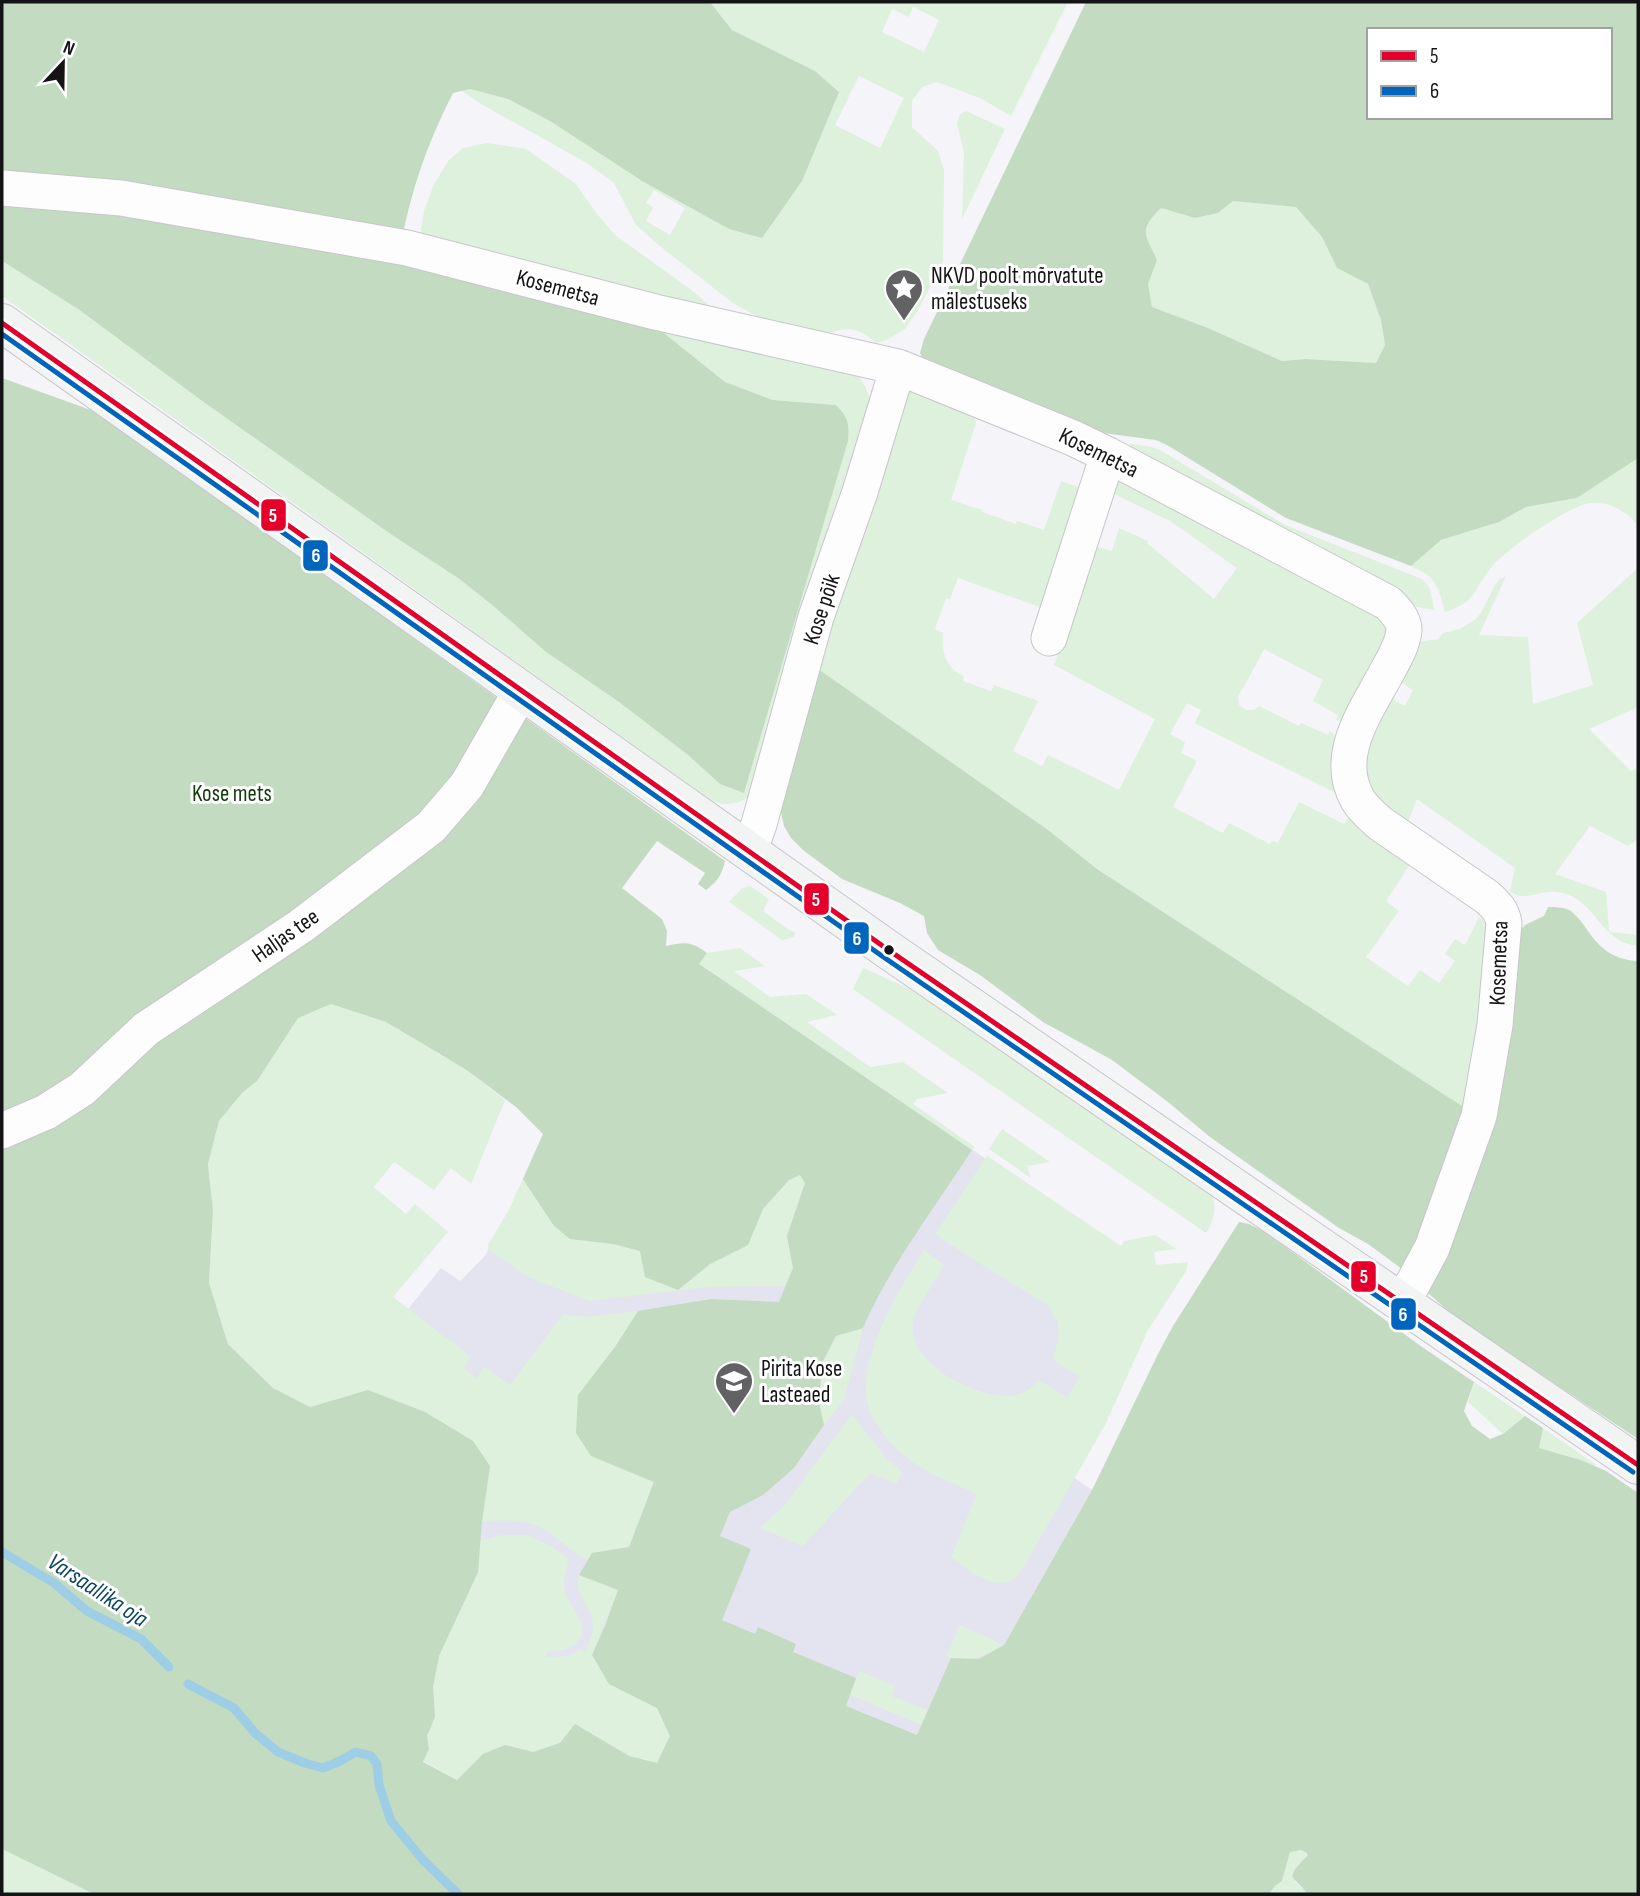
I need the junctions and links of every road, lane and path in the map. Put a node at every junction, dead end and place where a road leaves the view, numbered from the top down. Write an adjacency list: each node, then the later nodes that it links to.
1 (2, 188): 3 (street, Kosemetsa)
2 (2, 323): 6 (main road)
3 (898, 367): 4 (street, Kosemetsa); 7 (street, Kose põik)
4 (1108, 455): 5 (street); 9 (street, Kosemetsa)
5 (1049, 638)
6 (521, 691): 7 (main road); 8 (street, Haljas tee)
7 (749, 852): 9 (main road)
8 (2, 1130)
9 (1403, 1302): 10 (main road)
10 (1638, 1465)

